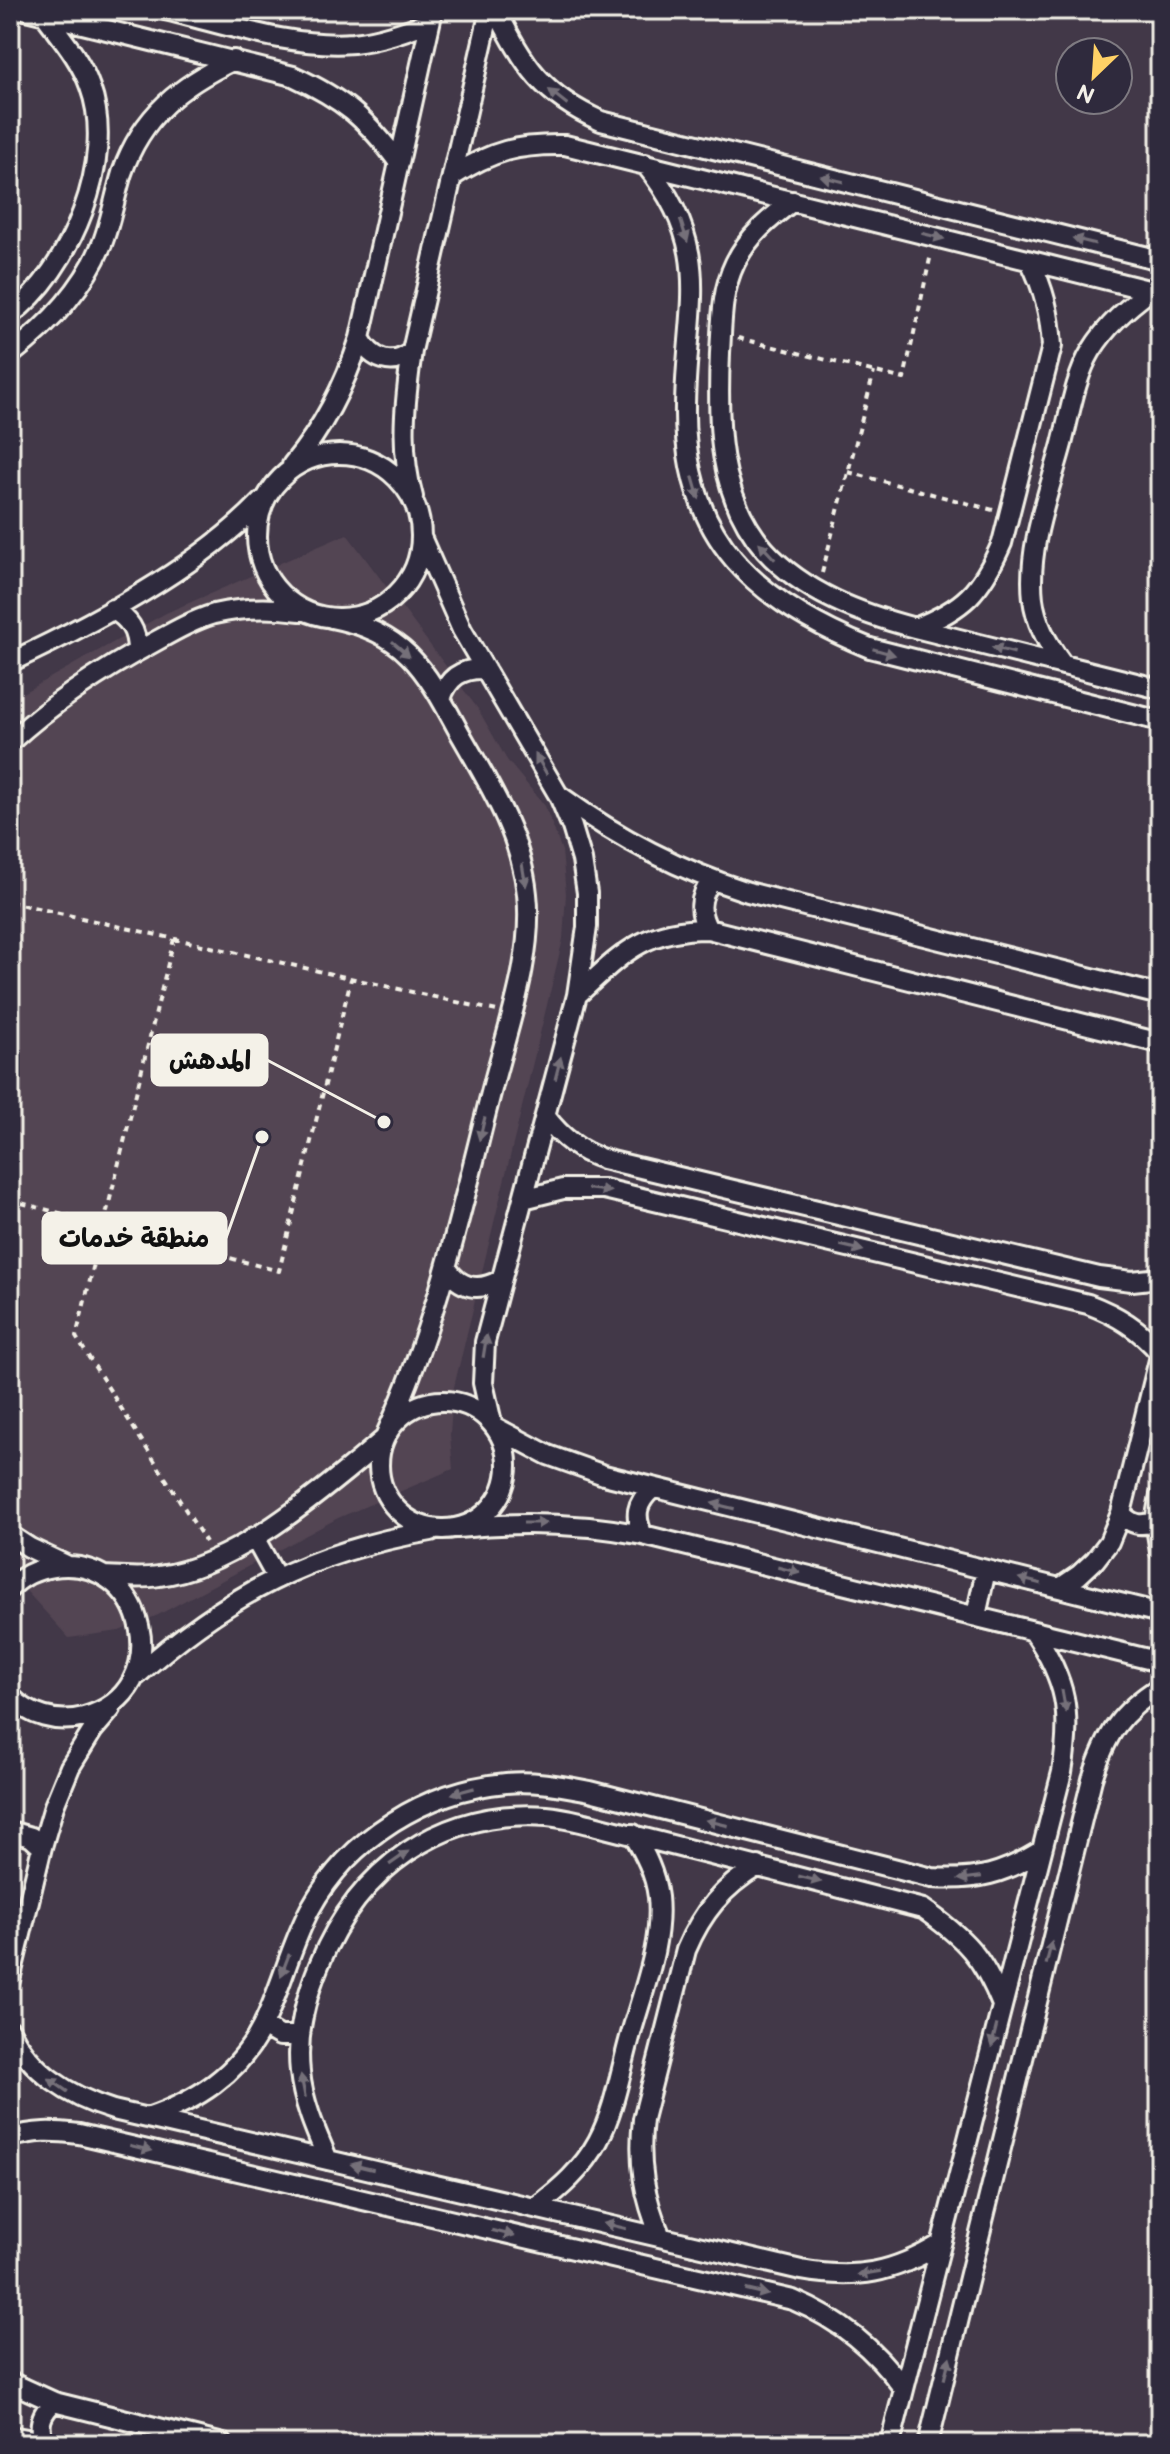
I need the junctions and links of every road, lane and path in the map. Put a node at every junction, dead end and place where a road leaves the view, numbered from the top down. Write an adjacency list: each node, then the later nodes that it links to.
1 (165, 10): 6 (street)
2 (490, 10): 15 (street)
3 (496, 10): 9 (street, one-way to 3)
4 (35, 12): 7 (street); 13 (street)
5 (432, 16): 6 (street); 11 (street)
6 (267, 34): 8 (street)
7 (234, 60): 8 (street); 14 (street)
8 (260, 66): 11 (street)
9 (601, 121): 10 (street); 17 (street, one-way to 9)
10 (595, 152): 12 (street); 15 (street)
11 (399, 163): 27 (street)
12 (645, 164): 16 (street); 22 (street, one-way to 22)
13 (94, 165): 14 (street); 25 (street)
14 (123, 173): 29 (street)
15 (453, 176): 28 (street)
16 (793, 201): 18 (street, one-way to 18); 23 (street)
17 (989, 218): 19 (street); 20 (street, one-way to 17)
18 (935, 236): 19 (street); 30 (path)
19 (981, 248): 21 (street)
20 (1160, 260)
21 (1030, 261): 24 (street); 31 (street)
22 (693, 282): 23 (street); 43 (street, one-way to 43)
23 (725, 289): 26 (street)
24 (1156, 292): 32 (street)
25 (10, 315)
26 (721, 334): 30 (path); 41 (street, one-way to 26)
27 (360, 338): 28 (street); 34 (street)
28 (412, 351): 36 (street)
29 (10, 355)
30 (875, 372): 33 (path)
31 (1046, 376): 32 (street); 37 (street)
32 (1078, 382): 40 (street)
33 (848, 472): 37 (path); 42 (path)
34 (283, 475): 35 (street); 36 (street)
35 (267, 496): 44 (street); 45 (street)
36 (417, 511): 38 (street)
37 (1009, 514): 39 (street)
38 (421, 537): 46 (street); 51 (street)
39 (1002, 543): 40 (street); 47 (street)
40 (1034, 552): 50 (street)
41 (789, 572): 42 (street); 43 (street)
42 (817, 591): 47 (street)
43 (771, 595): 54 (street, one-way to 54)
44 (112, 609): 48 (street); 49 (street)
45 (306, 611): 46 (street); 48 (street)
46 (331, 618): 53 (street, one-way to 53)
47 (915, 628): 50 (street, one-way to 47)
48 (137, 651): 55 (street)
49 (10, 662)
50 (1063, 665): 52 (street)
51 (485, 669): 53 (street); 56 (street, one-way to 51)
52 (1160, 689)
53 (441, 699): 64 (street, one-way to 64)
54 (1160, 721)
55 (10, 742)
56 (559, 796): 57 (street); 62 (street)
57 (712, 881): 59 (street); 63 (street)
58 (10, 902): 60 (path)
59 (708, 929): 62 (street); 65 (street)
60 (174, 939): 61 (path); 69 (path)
61 (351, 979): 64 (path); 69 (path)
62 (577, 995): 66 (street, one-way to 62)
63 (1160, 995)
64 (511, 1014): 70 (street, one-way to 70)
65 (1160, 1043)
66 (546, 1117): 67 (street); 71 (street)
67 (523, 1199): 72 (street); 73 (street, one-way to 73)
68 (10, 1200): 69 (path)
69 (102, 1224): 86 (path)
70 (447, 1268): 72 (street); 75 (street)
71 (1160, 1278)
72 (500, 1280): 74 (street, one-way to 72)
73 (1160, 1355): 78 (street)
74 (494, 1425): 75 (street); 76 (street); 80 (street)
75 (385, 1436): 81 (street); 84 (street)
76 (652, 1489): 83 (street); 88 (street, one-way to 76)
77 (1160, 1495): 79 (street)
78 (1121, 1513): 79 (street); 92 (street)
79 (1155, 1521): 85 (street)
80 (457, 1528): 81 (street); 83 (street, one-way to 83)
81 (436, 1530): 90 (street)
82 (10, 1535): 87 (street)
83 (643, 1535): 94 (street, one-way to 94)
84 (254, 1537): 86 (street); 90 (street)
85 (1160, 1552)
86 (215, 1558): 89 (street)
87 (66, 1565): 89 (street); 91 (street)
88 (986, 1570): 92 (street, one-way to 88); 94 (street)
89 (104, 1576): 97 (street)
90 (276, 1577): 97 (street)
91 (10, 1588)
92 (1060, 1588): 93 (street)
93 (1160, 1613)
94 (976, 1616): 95 (street)
95 (1033, 1631): 96 (street); 101 (street, one-way to 101)
96 (1160, 1662)
97 (134, 1678): 100 (street)
98 (1160, 1687): 102 (street)
99 (10, 1696): 100 (street)
100 (120, 1697): 105 (street)
101 (1062, 1772): 102 (street); 106 (street)
102 (1092, 1779): 138 (street, one-way to 102)
103 (10, 1831): 105 (street)
104 (633, 1834): 107 (street); 110 (street); 116 (street, one-way to 104)
105 (42, 1847): 112 (street)
106 (1042, 1850): 108 (street, one-way to 108); 113 (street)
107 (758, 1866): 109 (street, one-way to 109); 111 (street)
108 (932, 1878): 109 (street); 114 (street, one-way to 114)
109 (923, 1909): 113 (street)
110 (656, 1941): 111 (street); 118 (street)
111 (686, 1950): 120 (street)
112 (10, 1980)
113 (1002, 2005): 128 (street, one-way to 128)
114 (263, 2026): 116 (street); 119 (street)
115 (10, 2030): 117 (street, one-way to 115)
116 (300, 2036): 123 (street, one-way to 116)
117 (90, 2103): 119 (street); 121 (street)
118 (610, 2113): 120 (street); 125 (street)
119 (147, 2118): 123 (street)
120 (643, 2119): 127 (street)
121 (79, 2134): 122 (street); 126 (street, one-way to 126)
122 (10, 2138)
123 (328, 2160): 124 (street, one-way to 123)
124 (474, 2193): 125 (street); 126 (street)
125 (535, 2208): 127 (street, one-way to 125)
126 (467, 2225): 130 (street, one-way to 130)
127 (661, 2237): 129 (street)
128 (941, 2244): 129 (street, one-way to 129); 132 (street)
129 (801, 2270): 130 (street)
130 (793, 2300): 132 (street)
131 (10, 2382): 133 (street)
132 (904, 2389): 137 (street)
133 (54, 2402): 135 (street); 136 (street)
134 (10, 2436): 135 (street)
135 (48, 2443)
136 (223, 2444)
137 (890, 2444)
138 (928, 2444)

